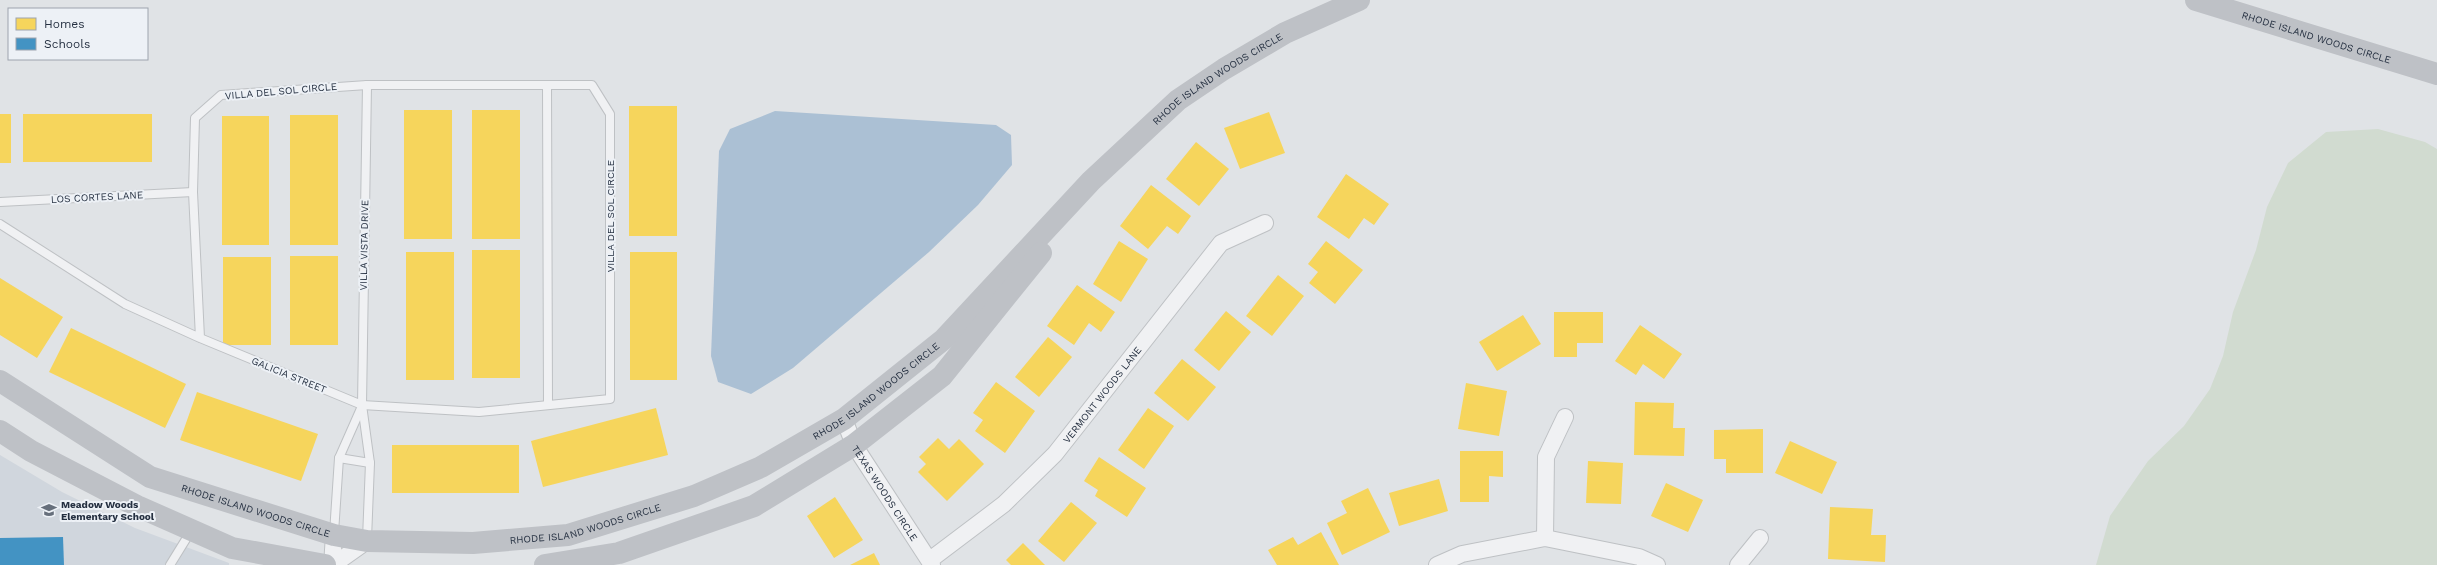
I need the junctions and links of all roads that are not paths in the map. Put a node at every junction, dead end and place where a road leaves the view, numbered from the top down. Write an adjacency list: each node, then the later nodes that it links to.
1 (1359, 0): 6 (street, RHODE ISLAND WOODS CIRCLE)
2 (2196, 0): 3 (street, RHODE ISLAND WOODS CIRCLE)
3 (2437, 74)
4 (367, 84): 5 (lane, VILLA DEL SOL CIRCLE); 7 (lane, VILLA DEL SOL CIRCLE); 14 (lane, VILLA VISTA DRIVE)
5 (547, 84): 13 (lane, VILLA DEL SOL CIRCLE); 15 (lane)
6 (1091, 181): 17 (street, RHODE ISLAND WOODS CIRCLE); 19 (street, RHODE ISLAND WOODS CIRCLE)
7 (193, 192): 8 (lane, LOS CORTES LANE); 11 (lane, VILLA DEL SOL CIRCLE)
8 (0, 202)
9 (1265, 223): 27 (street, VERMONT WOODS LANE)
10 (0, 224): 11 (lane, GALICIA STREET)
11 (200, 338): 14 (lane, GALICIA STREET)
12 (0, 381): 23 (street, RHODE ISLAND WOODS CIRCLE)
13 (610, 399): 15 (lane, GALICIA STREET)
14 (362, 405): 15 (lane, GALICIA STREET); 20 (lane, VILLA VISTA DRIVE); 21 (lane, VILLA VISTA DRIVE)
15 (548, 405)
16 (1564, 417): 24 (street)
17 (844, 419): 19 (street, TEXAS WOODS CIRCLE); 26 (street, RHODE ISLAND WOODS CIRCLE)
18 (0, 431): 22 (street)
19 (854, 446): 27 (street, TEXAS WOODS CIRCLE); 31 (street, RHODE ISLAND WOODS CIRCLE)
20 (339, 458): 21 (lane); 23 (lane, VILLA VISTA DRIVE)
21 (370, 463): 26 (lane, VILLA VISTA DRIVE)
22 (192, 530): 28 (lane); 29 (street)
23 (334, 534): 26 (street, RHODE ISLAND WOODS CIRCLE); 30 (street)
24 (1545, 538): 32 (street); 33 (street)
25 (1760, 538): 34 (street)
26 (367, 541): 30 (street)
27 (931, 563)
28 (170, 565)
29 (325, 565)
30 (333, 565)
31 (545, 565)
32 (1437, 565)
33 (1657, 565)
34 (1738, 565)

